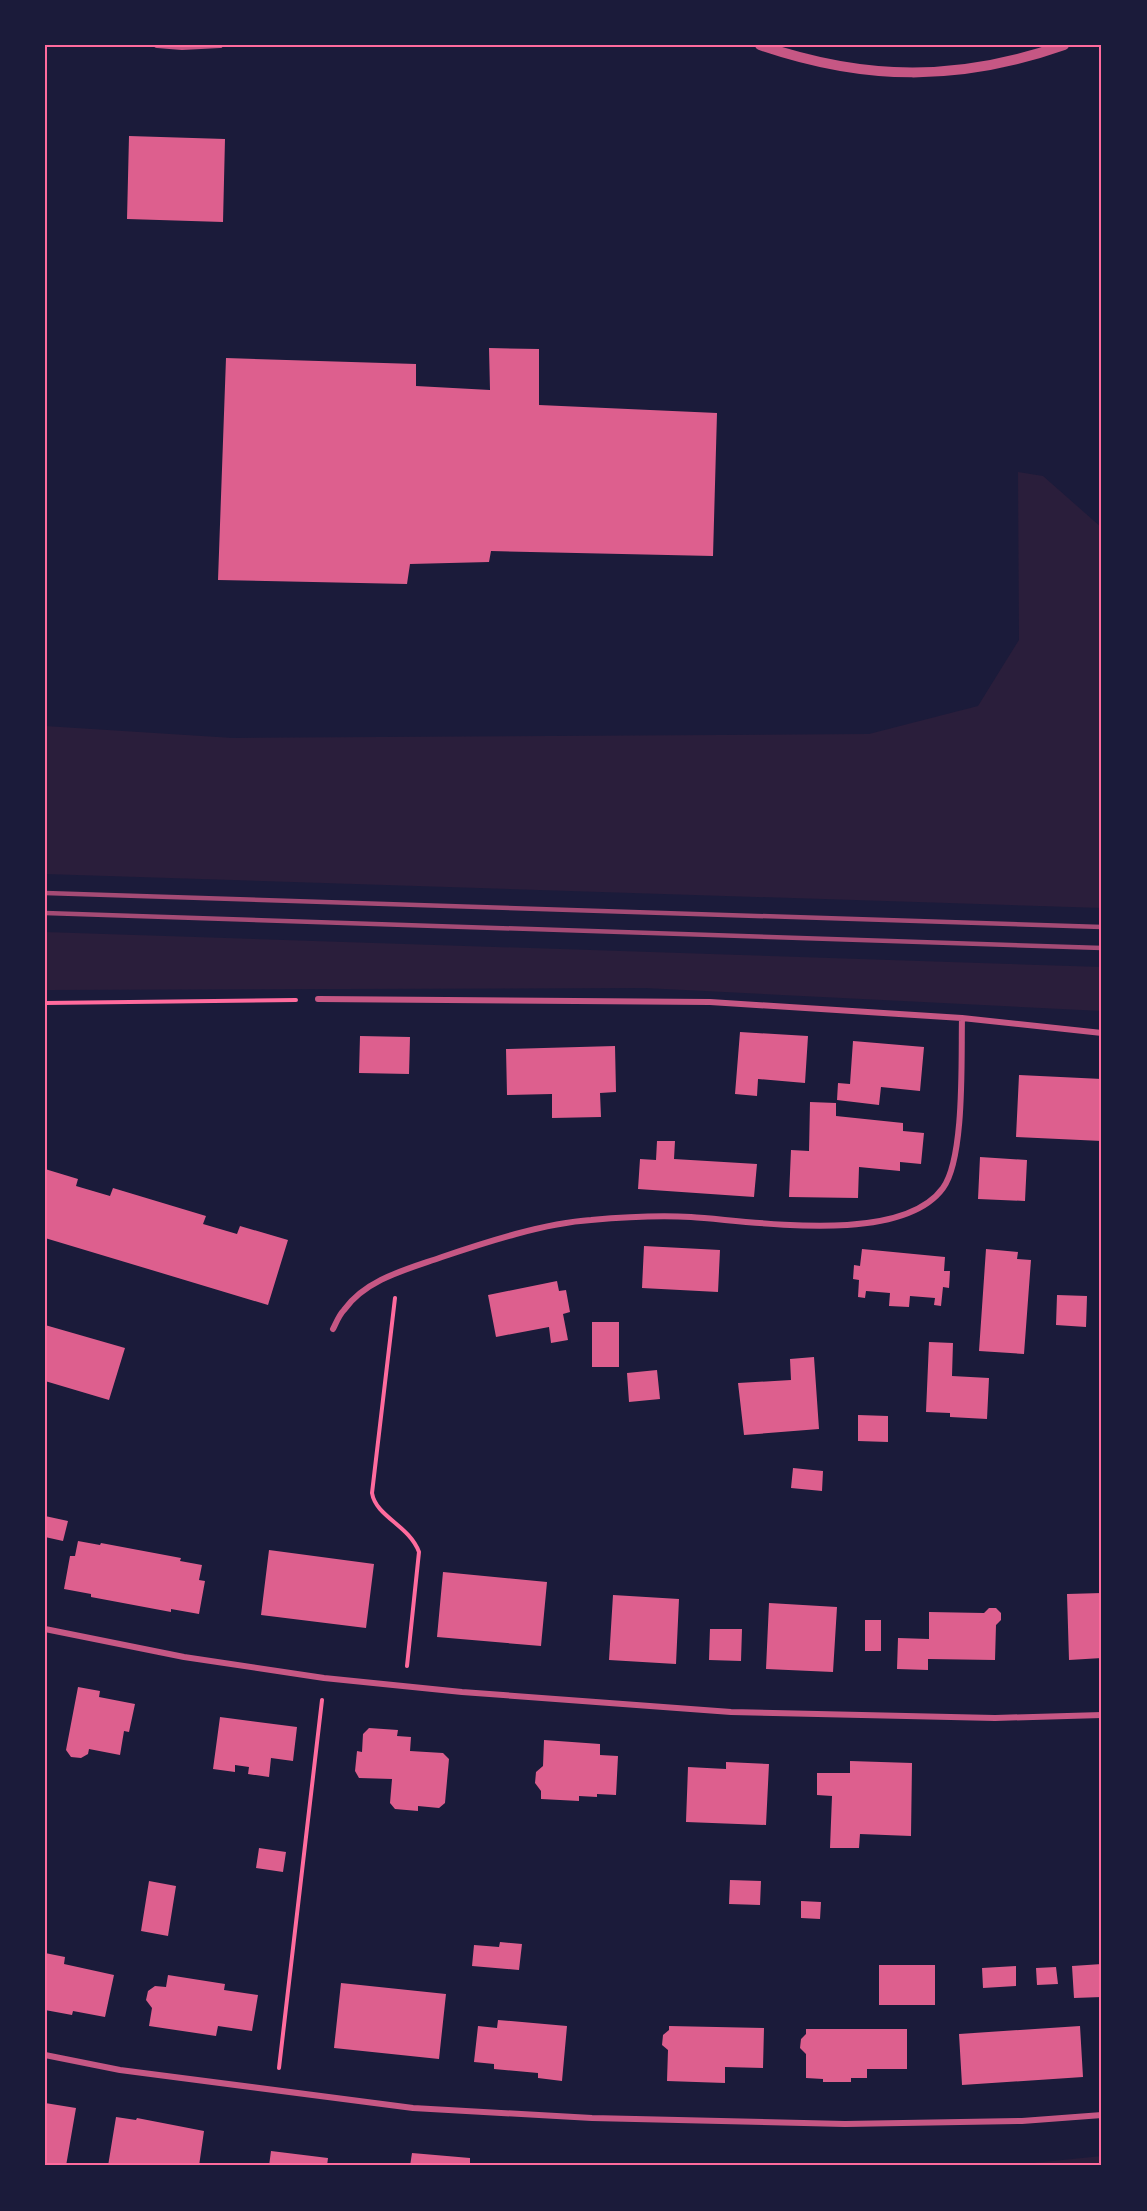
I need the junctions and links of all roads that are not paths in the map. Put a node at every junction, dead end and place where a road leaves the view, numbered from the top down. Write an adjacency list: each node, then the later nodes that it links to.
1 (157, 45): 5 (street)
2 (220, 45): 5 (street)
3 (760, 45): 4 (street)
4 (1064, 45)
5 (185, 46)
6 (318, 999): 7 (street)
7 (962, 1018): 8 (street); 9 (street)
8 (1102, 1033)
9 (333, 1329)
10 (45, 1629): 11 (street)
11 (1102, 1715)
12 (45, 2055): 13 (street)
13 (1102, 2115)

